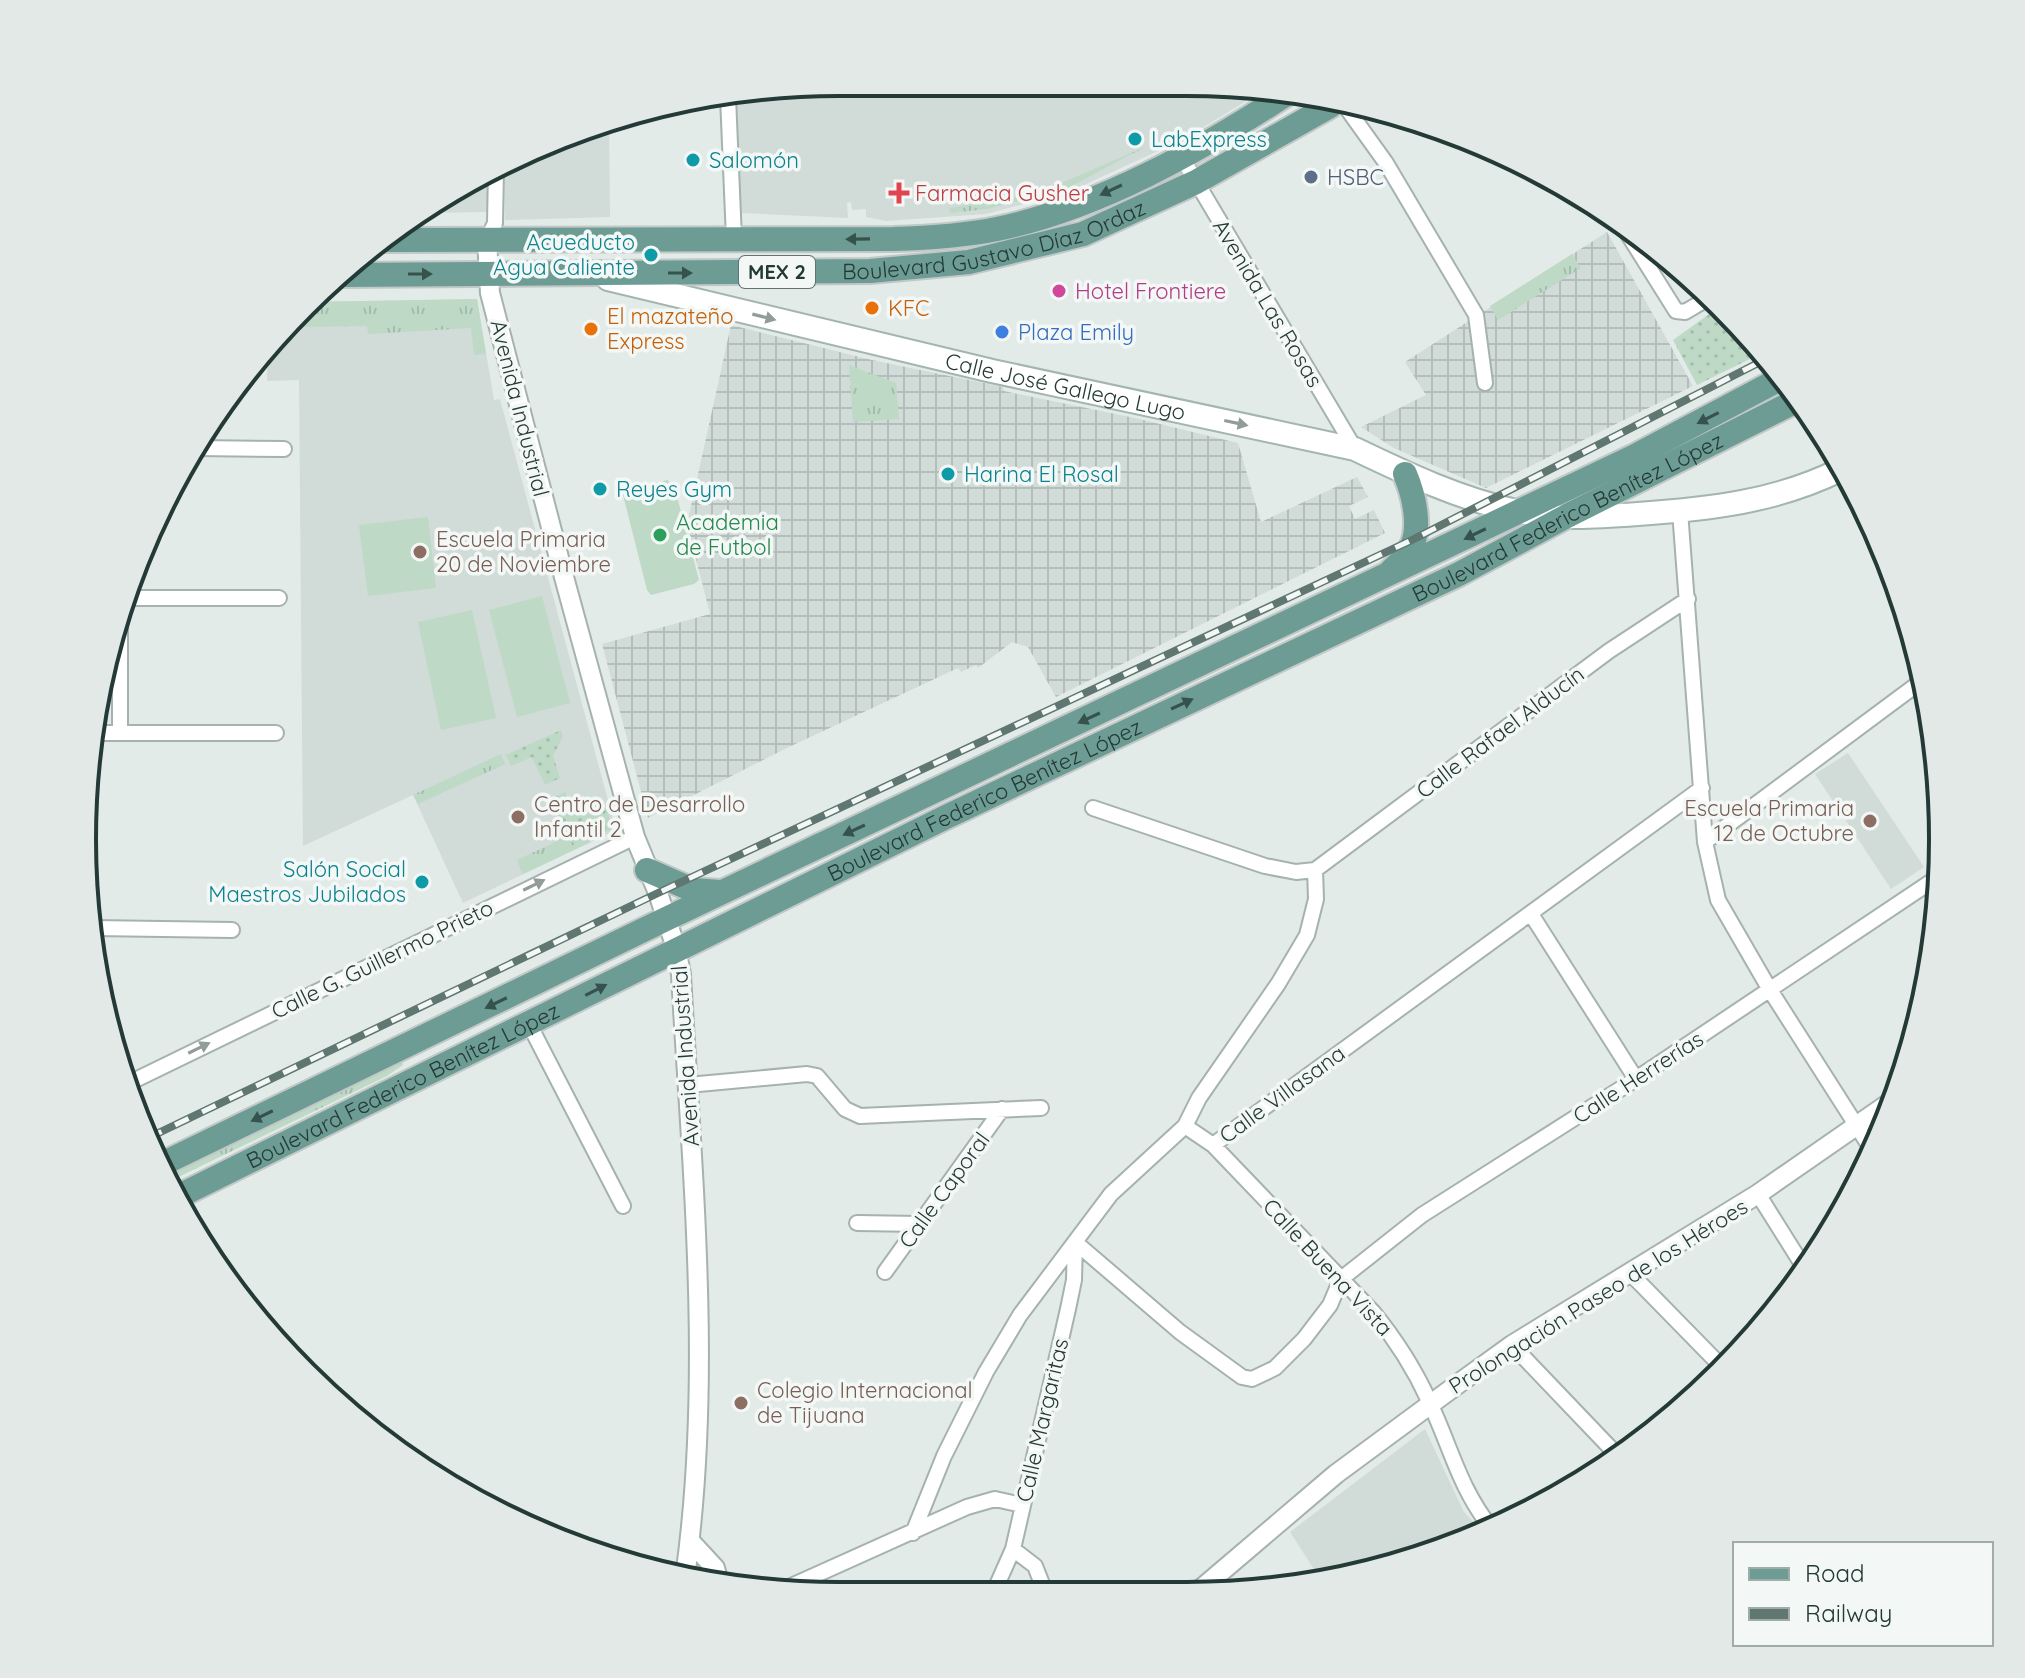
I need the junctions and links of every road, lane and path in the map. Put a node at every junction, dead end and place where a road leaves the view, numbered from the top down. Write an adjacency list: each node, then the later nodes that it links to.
1 (1275, 101): 5 (main road, Boulevard Gustavo Díaz Ordaz / MEX 2)
2 (728, 104): 8 (street)
3 (1327, 109): 7 (main road, Boulevard Gustavo Díaz Ordaz / MEX 2)
4 (1335, 111): 16 (street)
5 (1181, 156): 7 (street, Avenida Las Rosas); 8 (main road, Boulevard Gustavo Díaz Ordaz / MEX 2, one-way to 8)
6 (496, 181): 10 (street)
7 (1196, 182): 12 (main road, Boulevard Gustavo Díaz Ordaz / MEX 2, one-way to 7); 21 (street, Avenida Las Rosas)
8 (734, 239): 10 (main road, Boulevard Gustavo Díaz Ordaz / MEX 2)
9 (400, 240): 10 (main road, Boulevard Gustavo Díaz Ordaz / MEX 2)
10 (487, 240): 13 (street, Avenida Industrial)
11 (1638, 250): 15 (street)
12 (580, 272): 13 (main road, Boulevard Gustavo Díaz Ordaz / MEX 2); 21 (main road, Calle José Gallego Lugo, one-way to 21)
13 (487, 274): 14 (main road, Boulevard Gustavo Díaz Ordaz / MEX 2, one-way to 13); 38 (street, Avenida Industrial)
14 (355, 275)
15 (1700, 303)
16 (1485, 383)
17 (1772, 383): 25 (main road, Boulevard Federico Benítez López, one-way to 25)
18 (1788, 405): 26 (main road, Boulevard Federico Benítez López)
19 (207, 448): 20 (street)
20 (284, 449)
21 (1355, 449): 22 (main road, Calle José Gallego Lugo)
22 (1405, 474): 25 (main road, Calle José Gallego Lugo); 27 (main road)
23 (1832, 474): 24 (main road, Calle José Gallego Lugo)
24 (1680, 511): 26 (main road, Calle José Gallego Lugo); 30 (street)
25 (1520, 512): 26 (main road, Calle José Gallego Lugo); 27 (main road, Boulevard Federico Benítez López, one-way to 27)
26 (1557, 515): 48 (main road, Boulevard Federico Benítez López, one-way to 26)
27 (1384, 578): 43 (main road, Boulevard Federico Benítez López, one-way to 43)
28 (136, 598): 29 (street)
29 (279, 598)
30 (1688, 599): 36 (street); 41 (street, Calle Rafael Alducín)
31 (120, 651): 34 (street)
32 (1913, 687): 39 (street)
33 (104, 733): 34 (street)
34 (120, 733): 35 (street)
35 (276, 733)
36 (1702, 788): 39 (street); 44 (street, Calle Villasana)
37 (1093, 808): 41 (street)
38 (635, 837): 40 (street, Avenida Industrial); 51 (street, Calle G. Guillermo Prieto, one-way to 38)
39 (1705, 842): 49 (street)
40 (647, 870): 43 (main road); 45 (street, Avenida Industrial)
41 (1315, 870): 58 (street)
42 (1927, 884): 49 (street, Calle Herrerías)
43 (722, 892): 45 (main road, Boulevard Federico Benítez López)
44 (1531, 914): 52 (street); 60 (street, Calle Villasana)
45 (666, 919): 48 (street, Avenida Industrial); 61 (main road, Boulevard Federico Benítez López, one-way to 61)
46 (101, 928): 47 (street)
47 (232, 930)
48 (676, 948): 50 (main road, Boulevard Federico Benítez López, one-way to 48); 53 (street, Avenida Industrial)
49 (1770, 990): 52 (street, Calle Herrerías); 57 (street)
50 (529, 1024): 62 (main road, Boulevard Federico Benítez López); 64 (street)
51 (135, 1078)
52 (1636, 1079): 71 (street, Calle Herrerías)
53 (688, 1085): 55 (street); 79 (street, Avenida Industrial)
54 (1041, 1108): 55 (street)
55 (1002, 1109): 66 (street, Calle Caporal)
56 (1877, 1111): 57 (street, Prolongación Paseo de los Héroes)
57 (1856, 1125): 59 (street); 63 (street, Prolongación Paseo de los Héroes)
58 (1185, 1126): 60 (street, Calle Villasana); 67 (street, Calle Villasana)
59 (1865, 1139)
60 (1213, 1145): 71 (street, Calle Buena Vista)
61 (170, 1160)
62 (186, 1192)
63 (1758, 1194): 68 (street); 70 (street, Prolongación Paseo de los Héroes)
64 (623, 1206)
65 (857, 1223): 66 (street)
66 (920, 1224): 69 (street, Calle Caporal)
67 (1075, 1242): 71 (street); 76 (street, Calle Margaritas); 78 (street, Calle Villasana)
68 (1799, 1259)
69 (885, 1272)
70 (1631, 1274): 72 (street, Prolongación Paseo de los Héroes); 73 (street)
71 (1341, 1279): 74 (street, Calle Buena Vista)
72 (1512, 1345): 74 (street, Prolongación Paseo de los Héroes); 75 (street)
73 (1715, 1360)
74 (1431, 1403): 77 (street, Calle Buena Vista); 84 (street, Prolongación Paseo de los Héroes)
75 (1611, 1448)
76 (1022, 1505): 78 (street); 80 (street, Calle Margaritas)
77 (1484, 1519)
78 (913, 1533): 83 (street)
79 (690, 1541): 81 (street, Avenida Industrial); 82 (street)
80 (1013, 1549): 85 (street, Calle Margaritas); 86 (street)
81 (686, 1566)
82 (716, 1572)
83 (804, 1581)
84 (1210, 1581)
85 (998, 1582)
86 (1041, 1582)

